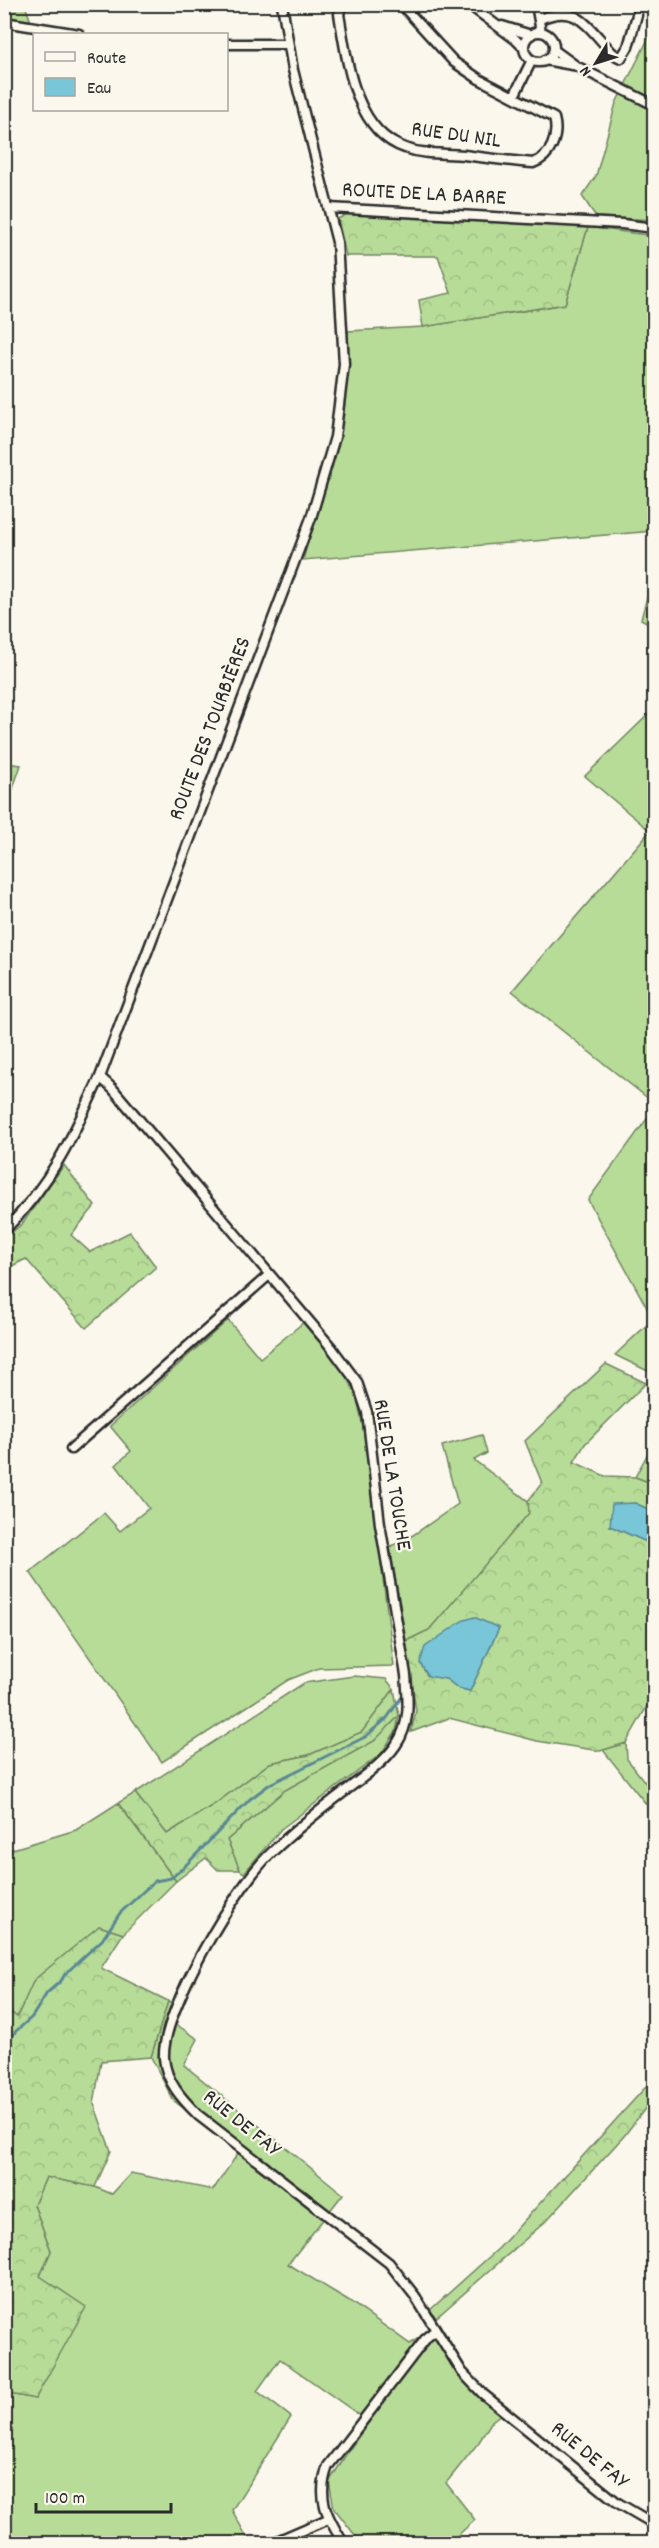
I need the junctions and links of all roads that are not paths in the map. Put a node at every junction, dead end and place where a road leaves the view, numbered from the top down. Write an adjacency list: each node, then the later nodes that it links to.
1 (282, 4): 14 (street, ROUTE DE LA BARRE)
2 (345, 4): 20 (street, RUE DU NIL)
3 (401, 4): 20 (street, RUE DU NIL)
4 (468, 4): 9 (street)
5 (536, 4): 7 (street)
6 (637, 15): 7 (street)
7 (540, 19): 10 (street)
8 (4, 22): 11 (street)
9 (493, 24): 12 (street); 15 (street)
10 (541, 32): 12 (street); 16 (street)
11 (73, 33)
12 (531, 35): 15 (street)
13 (228, 44): 14 (street)
14 (288, 44): 22 (street, ROUTE DE LA BARRE)
15 (524, 48): 17 (street)
16 (554, 50): 18 (street); 19 (street)
17 (532, 60): 18 (street); 20 (street)
18 (545, 60): 19 (street)
19 (576, 66): 21 (street)
20 (514, 96)
21 (654, 105)
22 (329, 208): 23 (street, ROUTE DE LA BARRE); 24 (street, ROUTE DES TOURBIÈRES)
23 (654, 228)
24 (100, 1077): 25 (street, ROUTE DES TOURBIÈRES); 26 (street, RUE DE LA TOUCHE)
25 (4, 1231)
26 (269, 1275): 27 (street); 28 (street, RUE DE LA TOUCHE)
27 (71, 1449)
28 (406, 1675): 29 (street, RUE DE FAY)
29 (436, 2330): 30 (street); 31 (street, RUE DE FAY)
30 (328, 2519): 32 (street); 33 (street)
31 (654, 2524)
32 (270, 2544)
33 (344, 2544)

